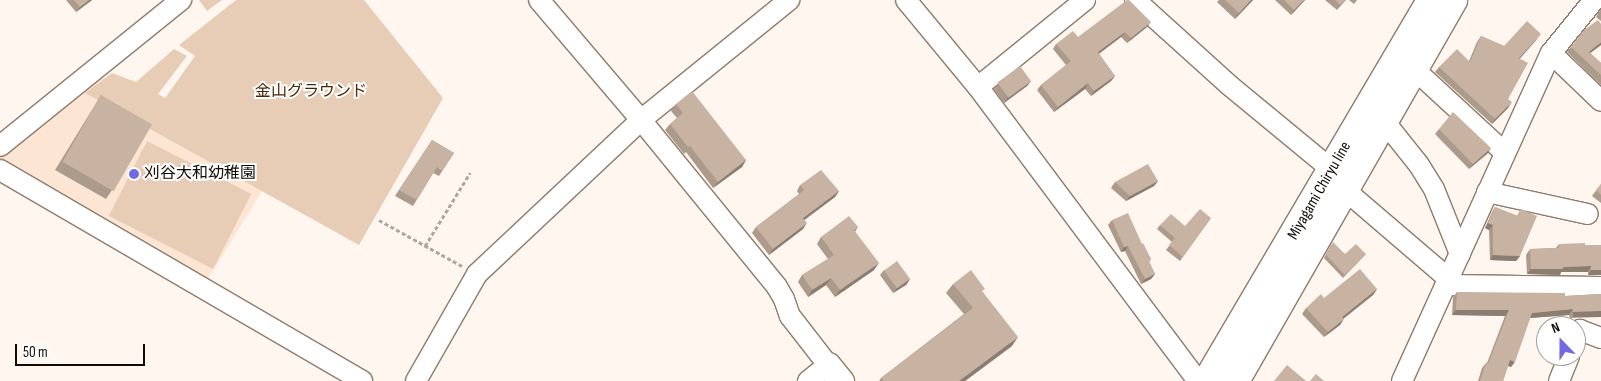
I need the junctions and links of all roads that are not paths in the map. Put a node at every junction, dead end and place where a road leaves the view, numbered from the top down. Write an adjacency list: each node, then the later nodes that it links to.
1 (181, 0): 16 (street)
2 (539, 0): 14 (street)
3 (790, 0): 14 (street)
4 (906, 0): 12 (street)
5 (1085, 0): 12 (street)
6 (1135, 0): 19 (street)
7 (1431, 0): 19 (main road, Miyagami Chiryu line)
8 (1453, 0): 11 (main road, Miyagami Chiryu line)
9 (1594, 0): 10 (street)
10 (1550, 53): 13 (street); 17 (street)
11 (1414, 69): 15 (main road, Miyagami Chiryu line); 17 (street)
12 (978, 87): 32 (street)
13 (1601, 101)
14 (641, 120): 28 (street); 30 (street)
15 (1384, 121): 19 (main road, Miyagami Chiryu line); 22 (street)
16 (0, 146)
17 (1504, 152): 20 (street)
18 (0, 170): 29 (street)
19 (1339, 180): 23 (street); 33 (main road, Miyagami Chiryu line); 34 (main road, Miyagami Chiryu line)
20 (1487, 192): 21 (street); 22 (street)
21 (1588, 214)
22 (1460, 254): 23 (street)
23 (1447, 282): 24 (street); 35 (street)
24 (1601, 287)
25 (1586, 332): 26 (street)
26 (1601, 338)
27 (1565, 366): 36 (street)
28 (834, 373): 31 (street)
29 (362, 381)
30 (416, 381)
31 (808, 381)
32 (1198, 381)
33 (1207, 381)
34 (1235, 381)
35 (1402, 381)
36 (1559, 381)

